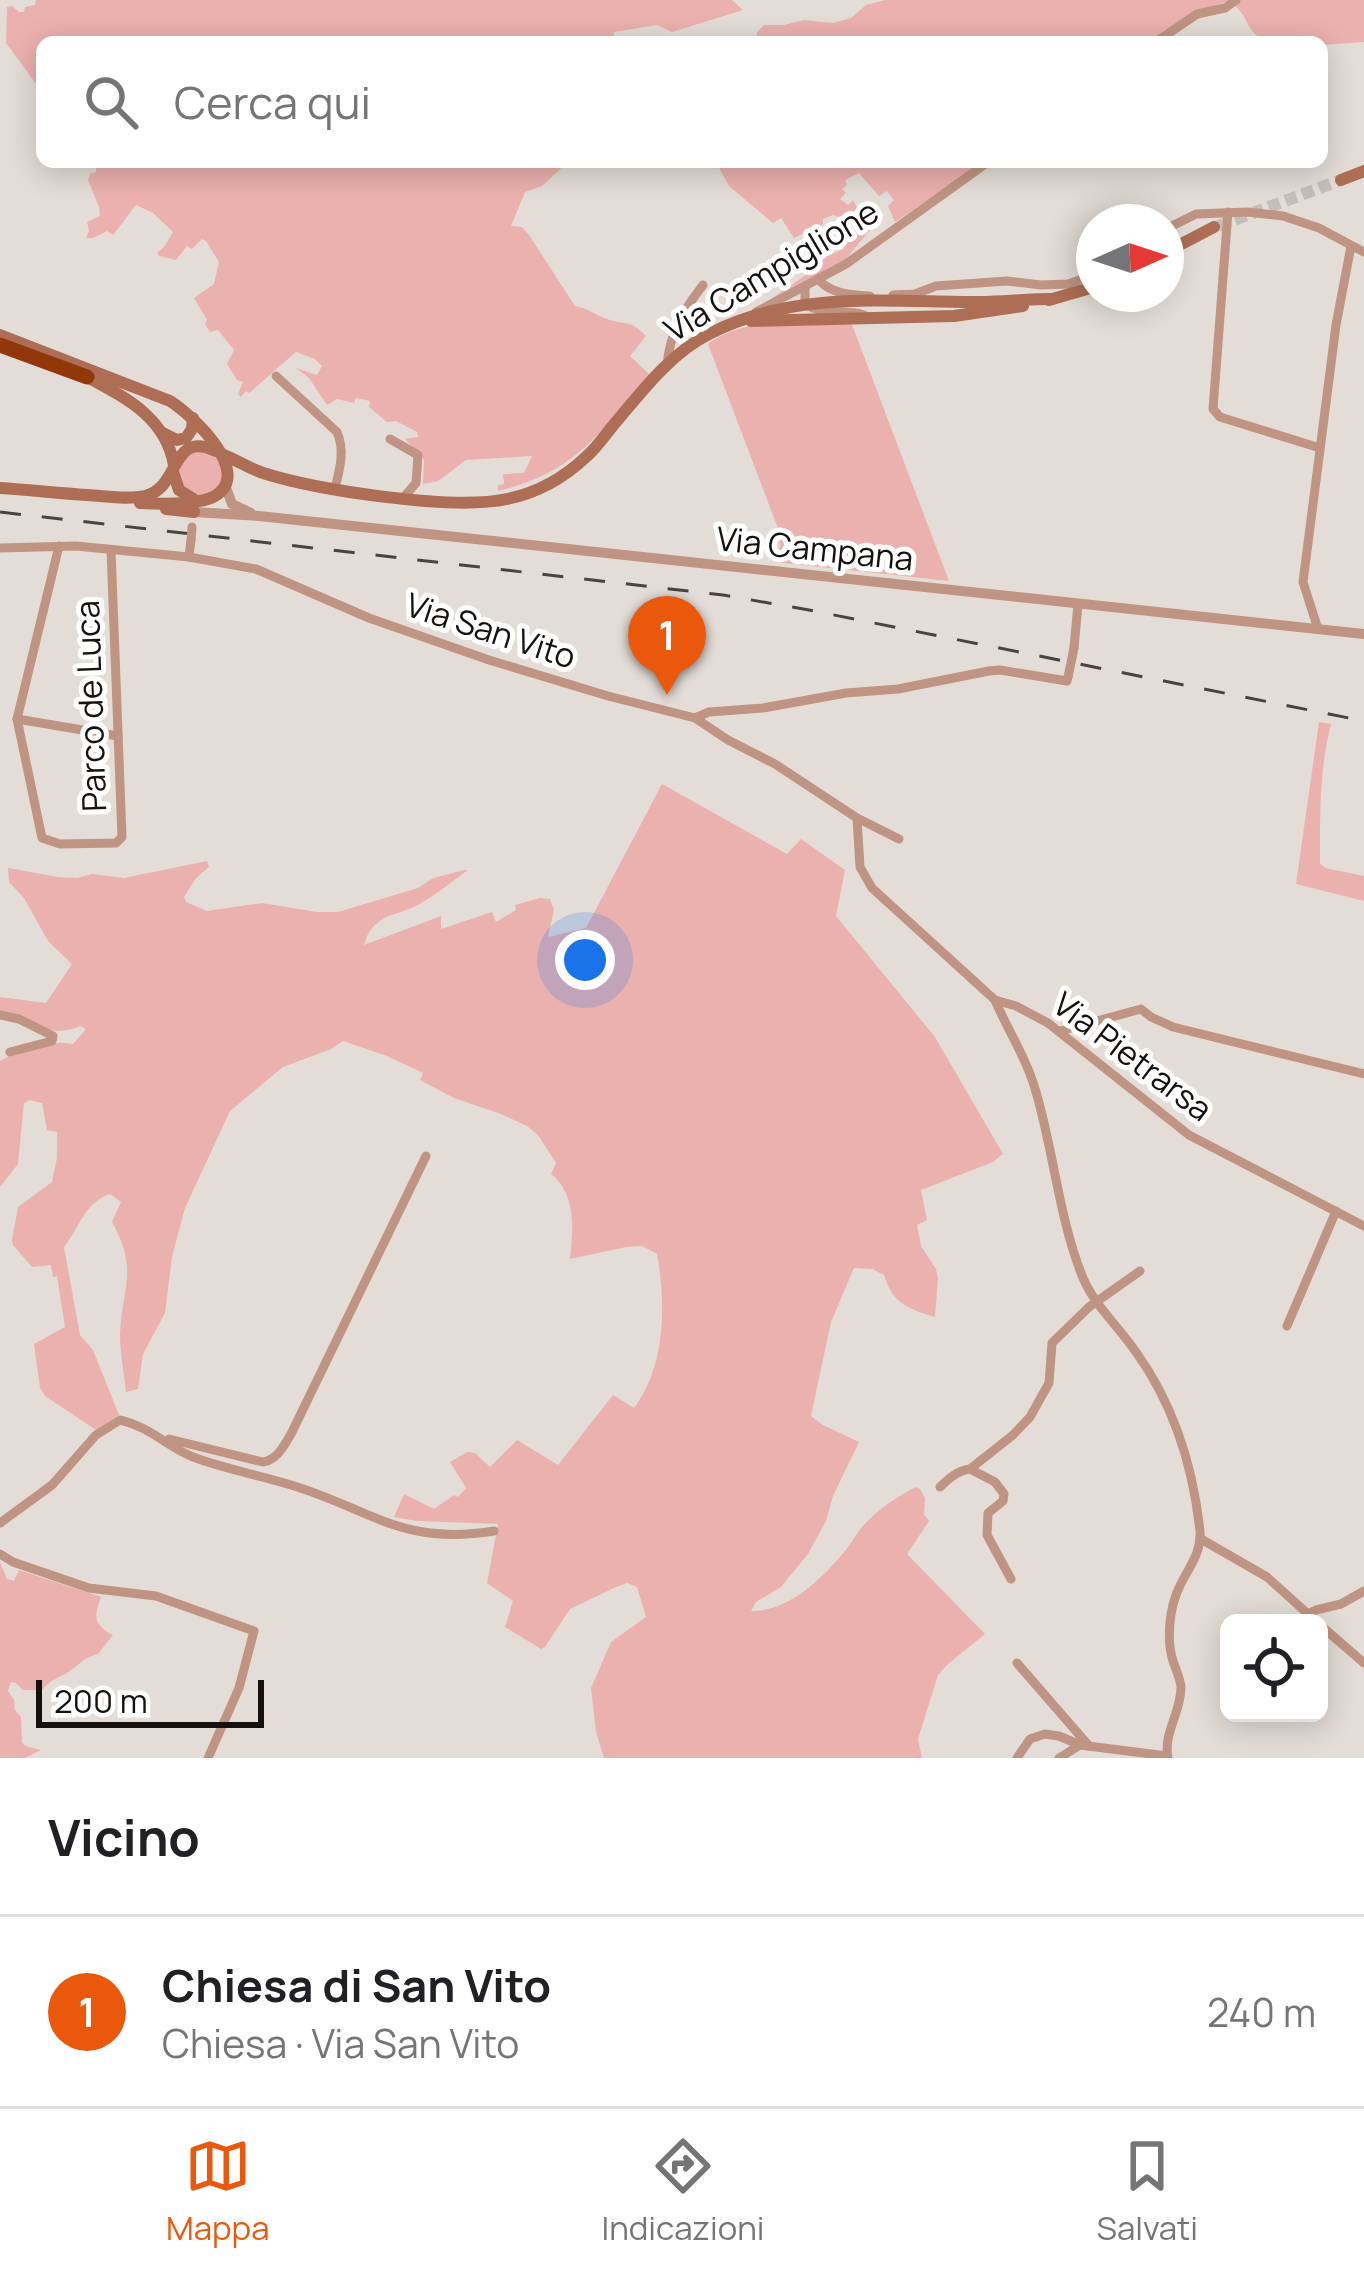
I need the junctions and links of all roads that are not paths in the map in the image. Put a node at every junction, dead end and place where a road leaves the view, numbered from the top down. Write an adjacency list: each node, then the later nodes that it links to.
1 (1236, 0): 2 (street)
2 (1165, 36)
3 (980, 168): 12 (street, Via Campiglione)
4 (1364, 171): 5 (main road)
5 (1341, 179)
6 (1228, 212): 7 (street); 10 (street); 32 (street)
7 (1184, 220)
8 (1214, 227): 9 (main road)
9 (1184, 243)
10 (1352, 246): 11 (street); 32 (street)
11 (1364, 252)
12 (819, 280): 13 (street); 15 (street, Via Campiglione)
13 (1076, 281)
14 (703, 285): 24 (street)
15 (805, 287): 18 (street); 20 (street, Via Campiglione)
16 (1076, 292): 17 (main road)
17 (1052, 298): 18 (main road); 19 (main road)
18 (805, 303): 19 (street); 20 (main road)
19 (868, 318): 20 (main road)
20 (740, 321): 24 (main road, Via Campiglione)
21 (0, 335): 23 (main road)
22 (0, 345): 25 (highway)
23 (56, 358): 25 (main road); 27 (main road)
24 (667, 365): 40 (main road, Via Campiglione)
25 (87, 376): 28 (main road)
26 (276, 376): 38 (street)
27 (162, 398): 28 (main road); 29 (main road)
28 (151, 418): 30 (main road)
29 (193, 418): 30 (main road); 33 (main road)
30 (162, 432): 34 (main road)
31 (391, 440): 40 (street)
32 (1319, 448): 48 (street)
33 (219, 453): 34 (main road); 35 (main road, Via Campiglione); 36 (main road)
34 (174, 469): 39 (main road); 41 (main road)
35 (260, 472): 36 (main road, Via Campiglione); 38 (main road, Via Campiglione)
36 (226, 483): 41 (main road); 42 (street)
37 (0, 488): 39 (main road)
38 (335, 488): 40 (main road, Via Campiglione)
39 (112, 497): 41 (main road)
40 (404, 497)
41 (196, 504): 42 (street, Via Campana); 46 (street, bridge)
42 (260, 516): 47 (street, Via Campana)
43 (59, 546): 44 (street); 45 (street, Via San Vito); 51 (street, Parco de Luca)
44 (0, 548)
45 (111, 550): 46 (street, Via San Vito); 52 (street, Parco de Luca)
46 (189, 557): 50 (street, Via San Vito)
47 (1078, 604): 48 (street, Via Campana); 50 (street, Via San Vito, bridge)
48 (1318, 629): 49 (street, Via Campana)
49 (1364, 634)
50 (695, 718): 53 (street)
51 (17, 719): 52 (street); 52 (street, Parco de Luca)
52 (118, 736)
53 (857, 818): 54 (street); 55 (street, Via Pietrarsa)
54 (899, 839)
55 (994, 1000): 57 (street, Via Pietrarsa); 64 (street)
56 (0, 1015): 58 (street)
57 (1060, 1031): 59 (street); 61 (street, Via Pietrarsa)
58 (10, 1052)
59 (1364, 1074)
60 (426, 1156): 66 (street)
61 (1336, 1211): 62 (street, Via Pietrarsa); 65 (street)
62 (1364, 1226)
63 (1140, 1271): 64 (street)
64 (1095, 1302): 67 (street); 71 (street)
65 (1287, 1326)
66 (164, 1438): 69 (street); 70 (street)
67 (970, 1468): 68 (street); 73 (street)
68 (940, 1487)
69 (0, 1523)
70 (494, 1531)
71 (1201, 1539): 75 (street); 80 (street)
72 (0, 1554): 81 (street)
73 (1011, 1579)
74 (1364, 1591): 75 (street)
75 (1308, 1614)
76 (1328, 1631): 77 (street)
77 (1364, 1663)
78 (1017, 1664): 79 (street)
79 (1084, 1745): 80 (street); 82 (street); 83 (street)
80 (1167, 1757)
81 (208, 1758)
82 (1017, 1758)
83 (1059, 1758)

